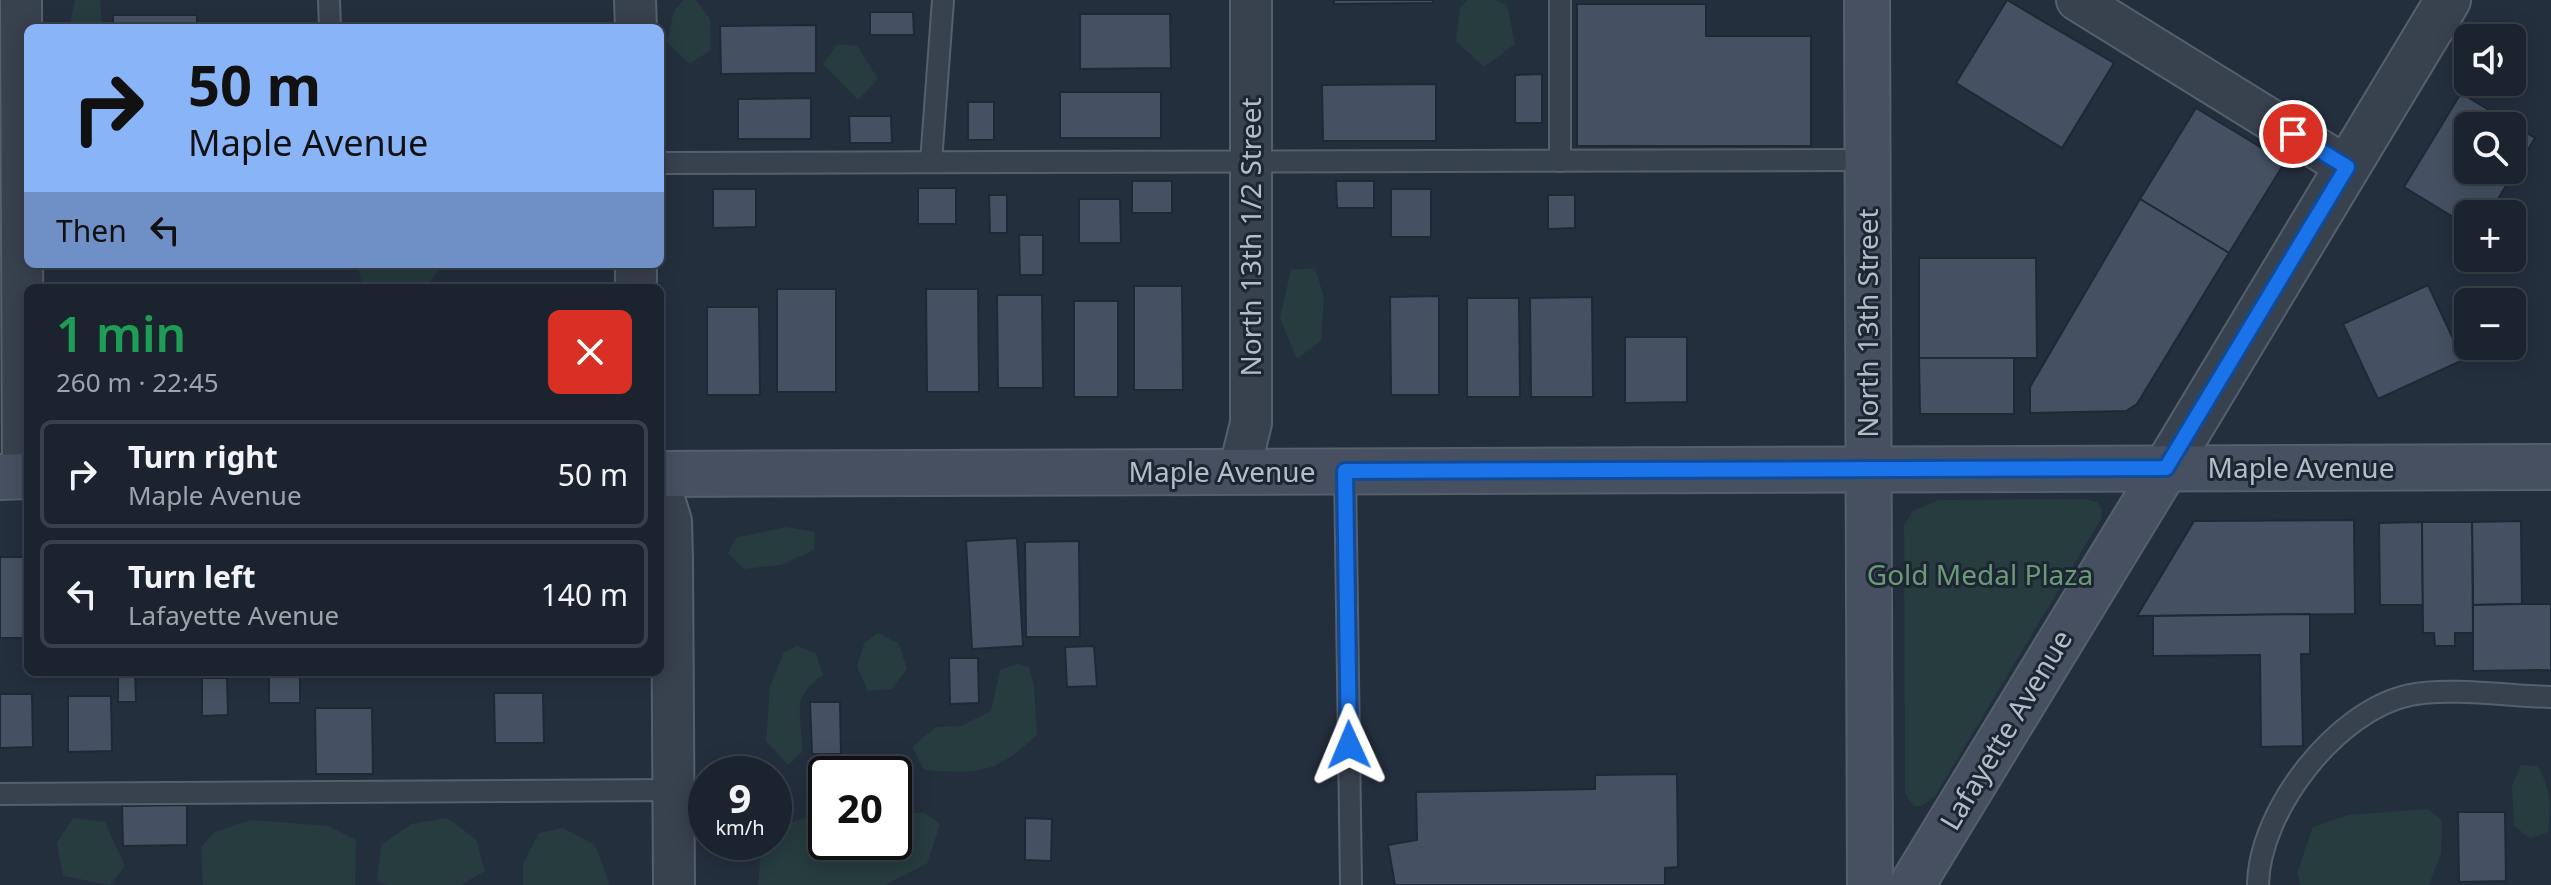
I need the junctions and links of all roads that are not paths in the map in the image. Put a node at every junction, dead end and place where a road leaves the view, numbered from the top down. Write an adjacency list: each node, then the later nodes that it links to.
1 (21, 0): 18 (street)
2 (329, 0): 10 (lane)
3 (635, 0): 11 (street)
4 (943, 0): 15 (lane)
5 (1251, 0): 12 (street, North 13th 1/2 Street)
6 (1560, 0): 14 (lane)
7 (1867, 0): 13 (main road, North 13th Street)
8 (2077, 0): 17 (street)
9 (2448, 0): 17 (street, Lafayette Avenue)
10 (330, 24)
11 (636, 24)
12 (1252, 160): 14 (lane); 15 (lane); 23 (street, North 13th 1/2 Street)
13 (1867, 160): 14 (lane); 21 (main road, North 13th Street)
14 (1560, 161)
15 (931, 162): 16 (lane)
16 (664, 163)
17 (2347, 167): 20 (street, Lafayette Avenue)
18 (17, 168): 25 (street)
19 (2551, 467): 20 (main road, Maple Avenue)
20 (2166, 468): 21 (main road, Maple Avenue); 33 (main road, Lafayette Avenue)
21 (1869, 469): 22 (main road, Maple Avenue); 32 (main road, North 13th Street)
22 (1345, 471): 23 (main road, Maple Avenue); 31 (lane)
23 (1239, 472): 24 (main road, Maple Avenue)
24 (664, 474)
25 (17, 476)
26 (664, 499): 28 (street)
27 (2551, 697): 34 (lane)
28 (674, 790): 29 (lane); 30 (street)
29 (0, 794)
30 (674, 885)
31 (1351, 885)
32 (1870, 885)
33 (1912, 885)
34 (2258, 885)

